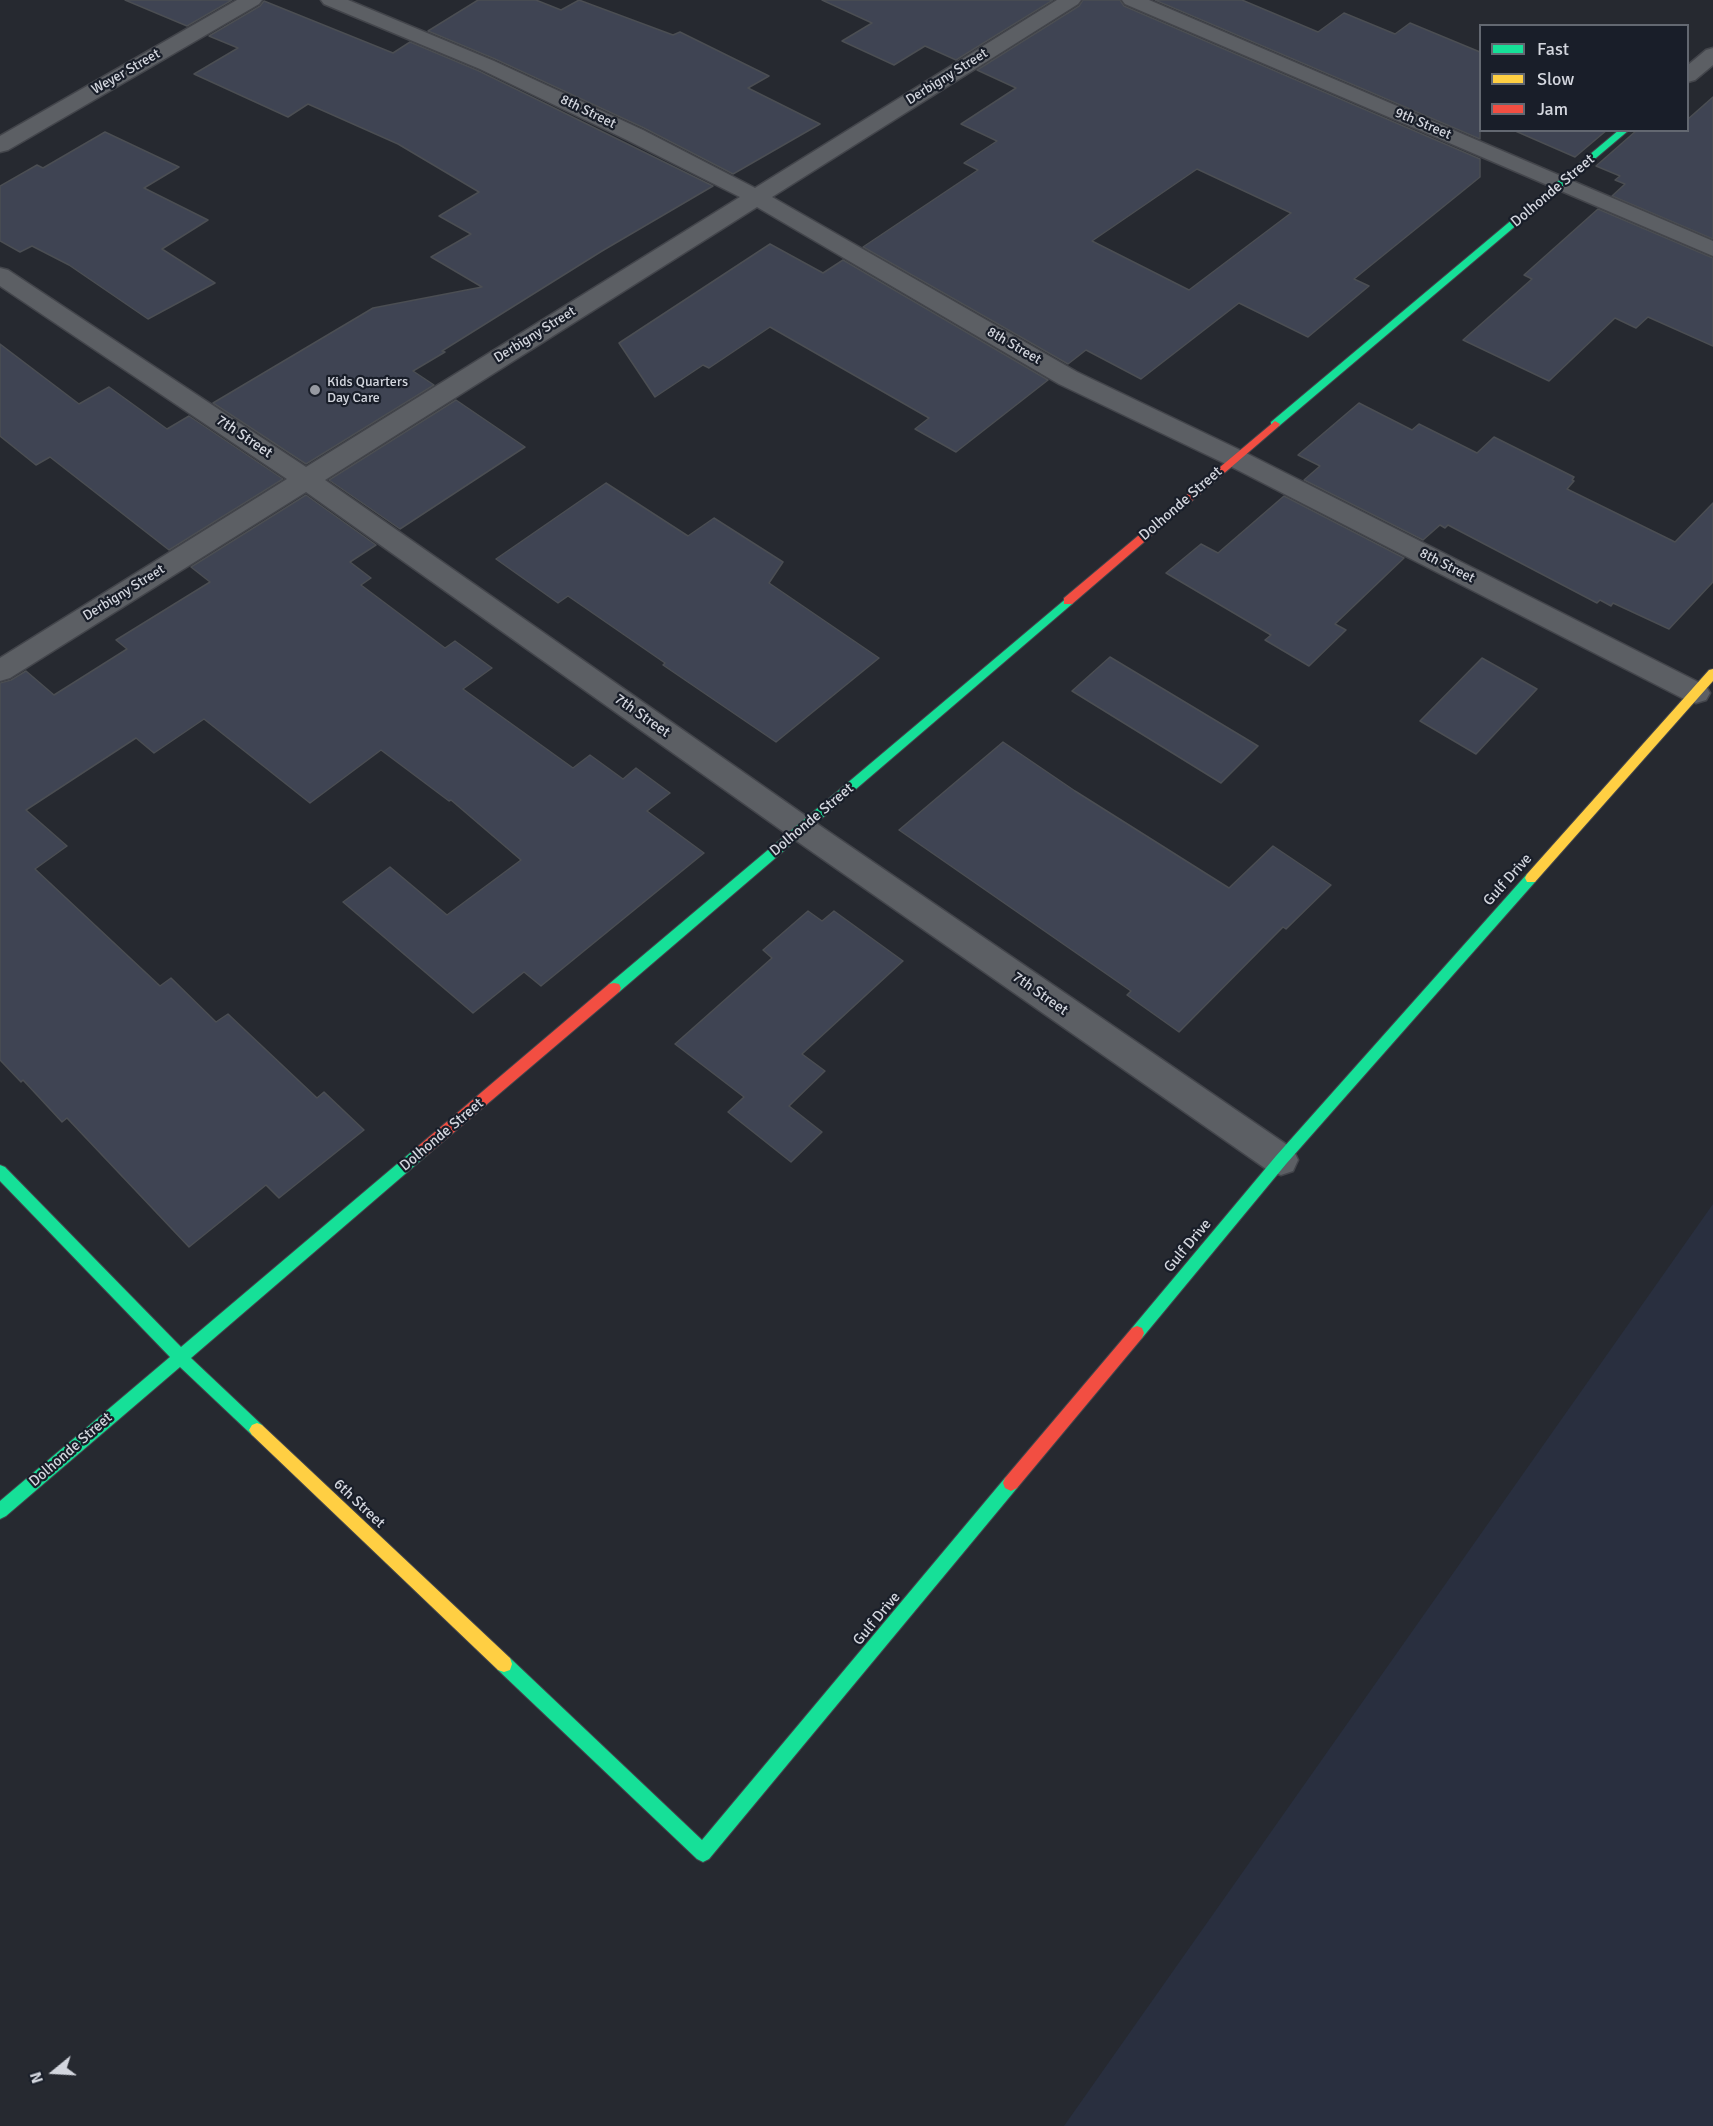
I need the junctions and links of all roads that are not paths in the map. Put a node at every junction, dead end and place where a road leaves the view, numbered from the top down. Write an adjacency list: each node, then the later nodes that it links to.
1 (252, 0): 8 (street, Weyer Street)
2 (331, 0): 10 (street, 8th Street)
3 (1071, 0): 10 (street, Derbigny Street)
4 (1132, 0): 9 (street, 9th Street)
5 (1713, 54): 6 (street)
6 (1689, 75)
7 (1623, 132): 9 (street, Dolhonde Street)
8 (0, 145)
9 (1563, 183): 11 (street, 9th Street); 13 (street, Dolhonde Street)
10 (756, 197): 13 (street, 8th Street); 14 (street, Derbigny Street)
11 (1713, 249)
12 (0, 275): 14 (street, 7th Street)
13 (1235, 458): 17 (street, 8th Street); 18 (street, Dolhonde Street)
14 (306, 478): 15 (street, Derbigny Street); 18 (street, 7th Street)
15 (0, 671)
16 (1713, 674): 17 (street, Gulf Drive)
17 (1696, 693): 19 (street, Gulf Drive)
18 (802, 830): 19 (street, 7th Street); 21 (street, Dolhonde Street)
19 (1281, 1160): 23 (street, Gulf Drive)
20 (0, 1171): 21 (street, 6th Street)
21 (180, 1357): 22 (street, Dolhonde Street); 23 (street, 6th Street)
22 (0, 1511)
23 (703, 1853)

